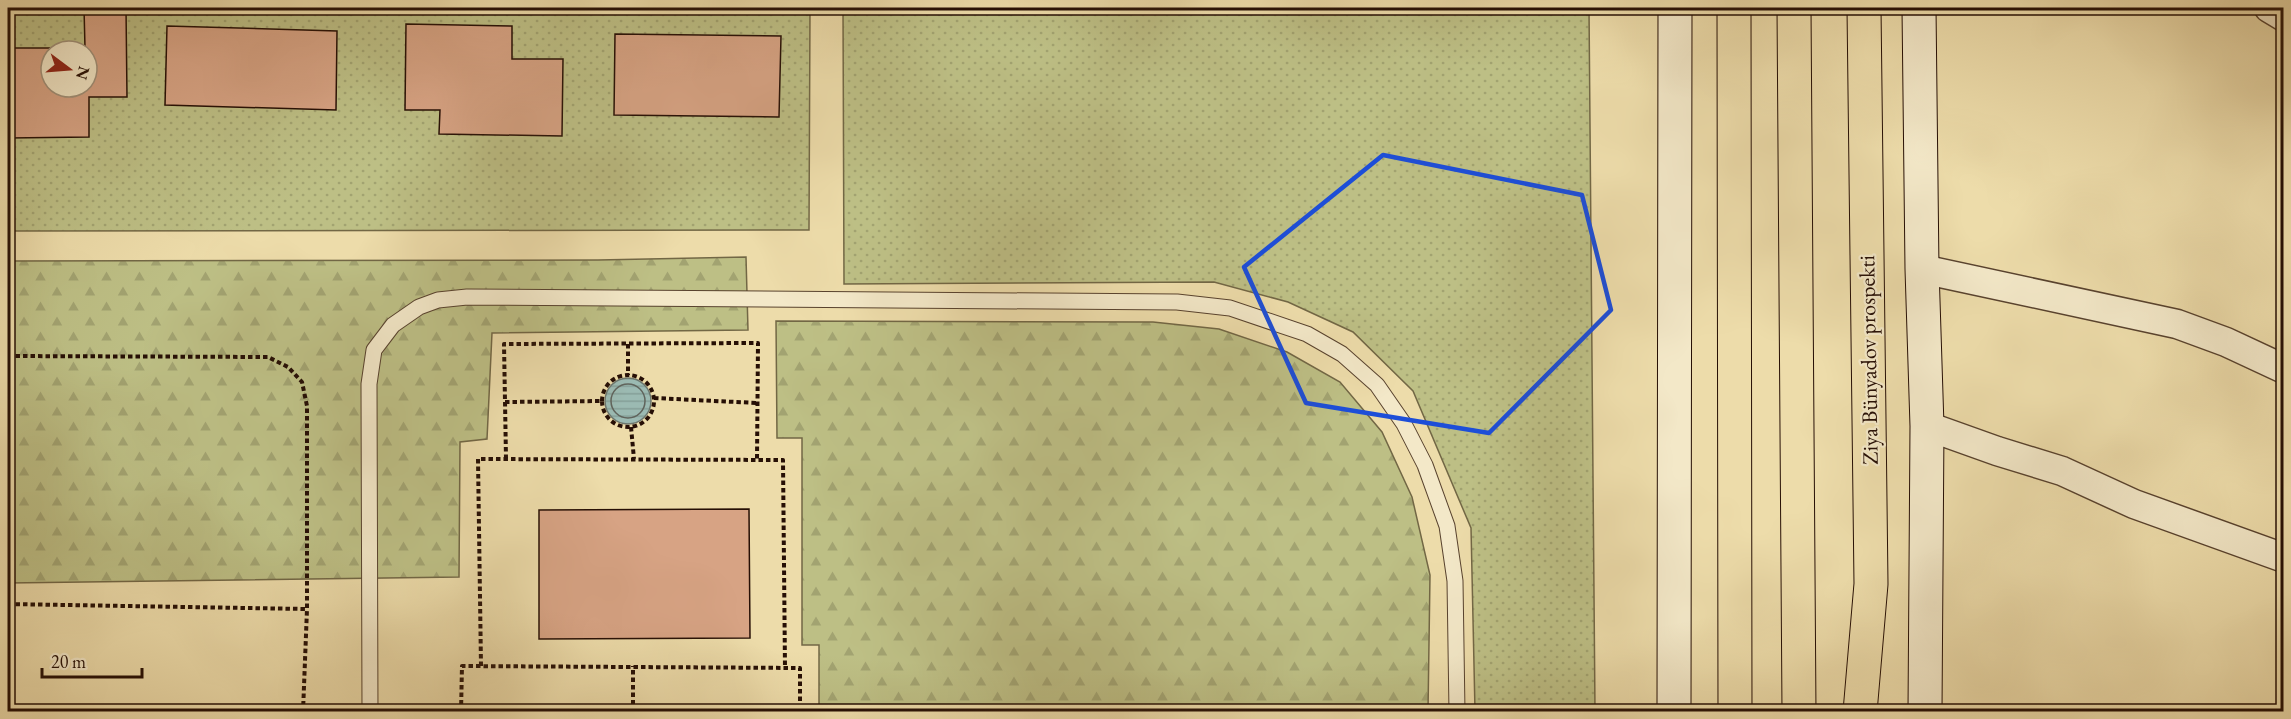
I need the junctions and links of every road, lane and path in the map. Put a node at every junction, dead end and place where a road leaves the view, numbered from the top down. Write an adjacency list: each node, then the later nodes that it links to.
1 (1675, 8): 35 (main road)
2 (1734, 8): 36 (main road)
3 (1794, 8): 37 (main road)
4 (1864, 8): 23 (main road, Ziya Bünyadov prospekti)
5 (1919, 8): 8 (main road)
6 (2269, 8): 7 (street)
7 (2283, 17)
8 (1922, 269): 11 (street); 17 (main road)
9 (628, 344): 12 (path); 15 (path); 16 (path)
10 (8, 356): 25 (path)
11 (2283, 369)
12 (628, 375): 13 (path); 14 (path)
13 (654, 398): 16 (path); 18 (path)
14 (602, 401): 15 (path); 18 (path)
15 (505, 402): 19 (path)
16 (758, 403): 21 (path)
17 (1927, 426): 22 (street); 40 (main road)
18 (631, 427): 20 (path)
19 (506, 459): 20 (path); 26 (path)
20 (634, 459): 21 (path)
21 (757, 460): 28 (path)
22 (2283, 558)
23 (1871, 584): 38 (main road, Ziya Bünyadov prospekti); 39 (main road)
24 (8, 604): 25 (path)
25 (307, 609): 29 (path)
26 (481, 666): 27 (path); 31 (path)
27 (633, 666): 28 (path); 32 (path)
28 (785, 668): 33 (path)
29 (303, 711)
30 (370, 711): 34 (lane)
31 (461, 711)
32 (633, 711)
33 (800, 711)
34 (1456, 711)
35 (1674, 711)
36 (1735, 711)
37 (1799, 711)
38 (1860, 711)
39 (1872, 711)
40 (1925, 711)

